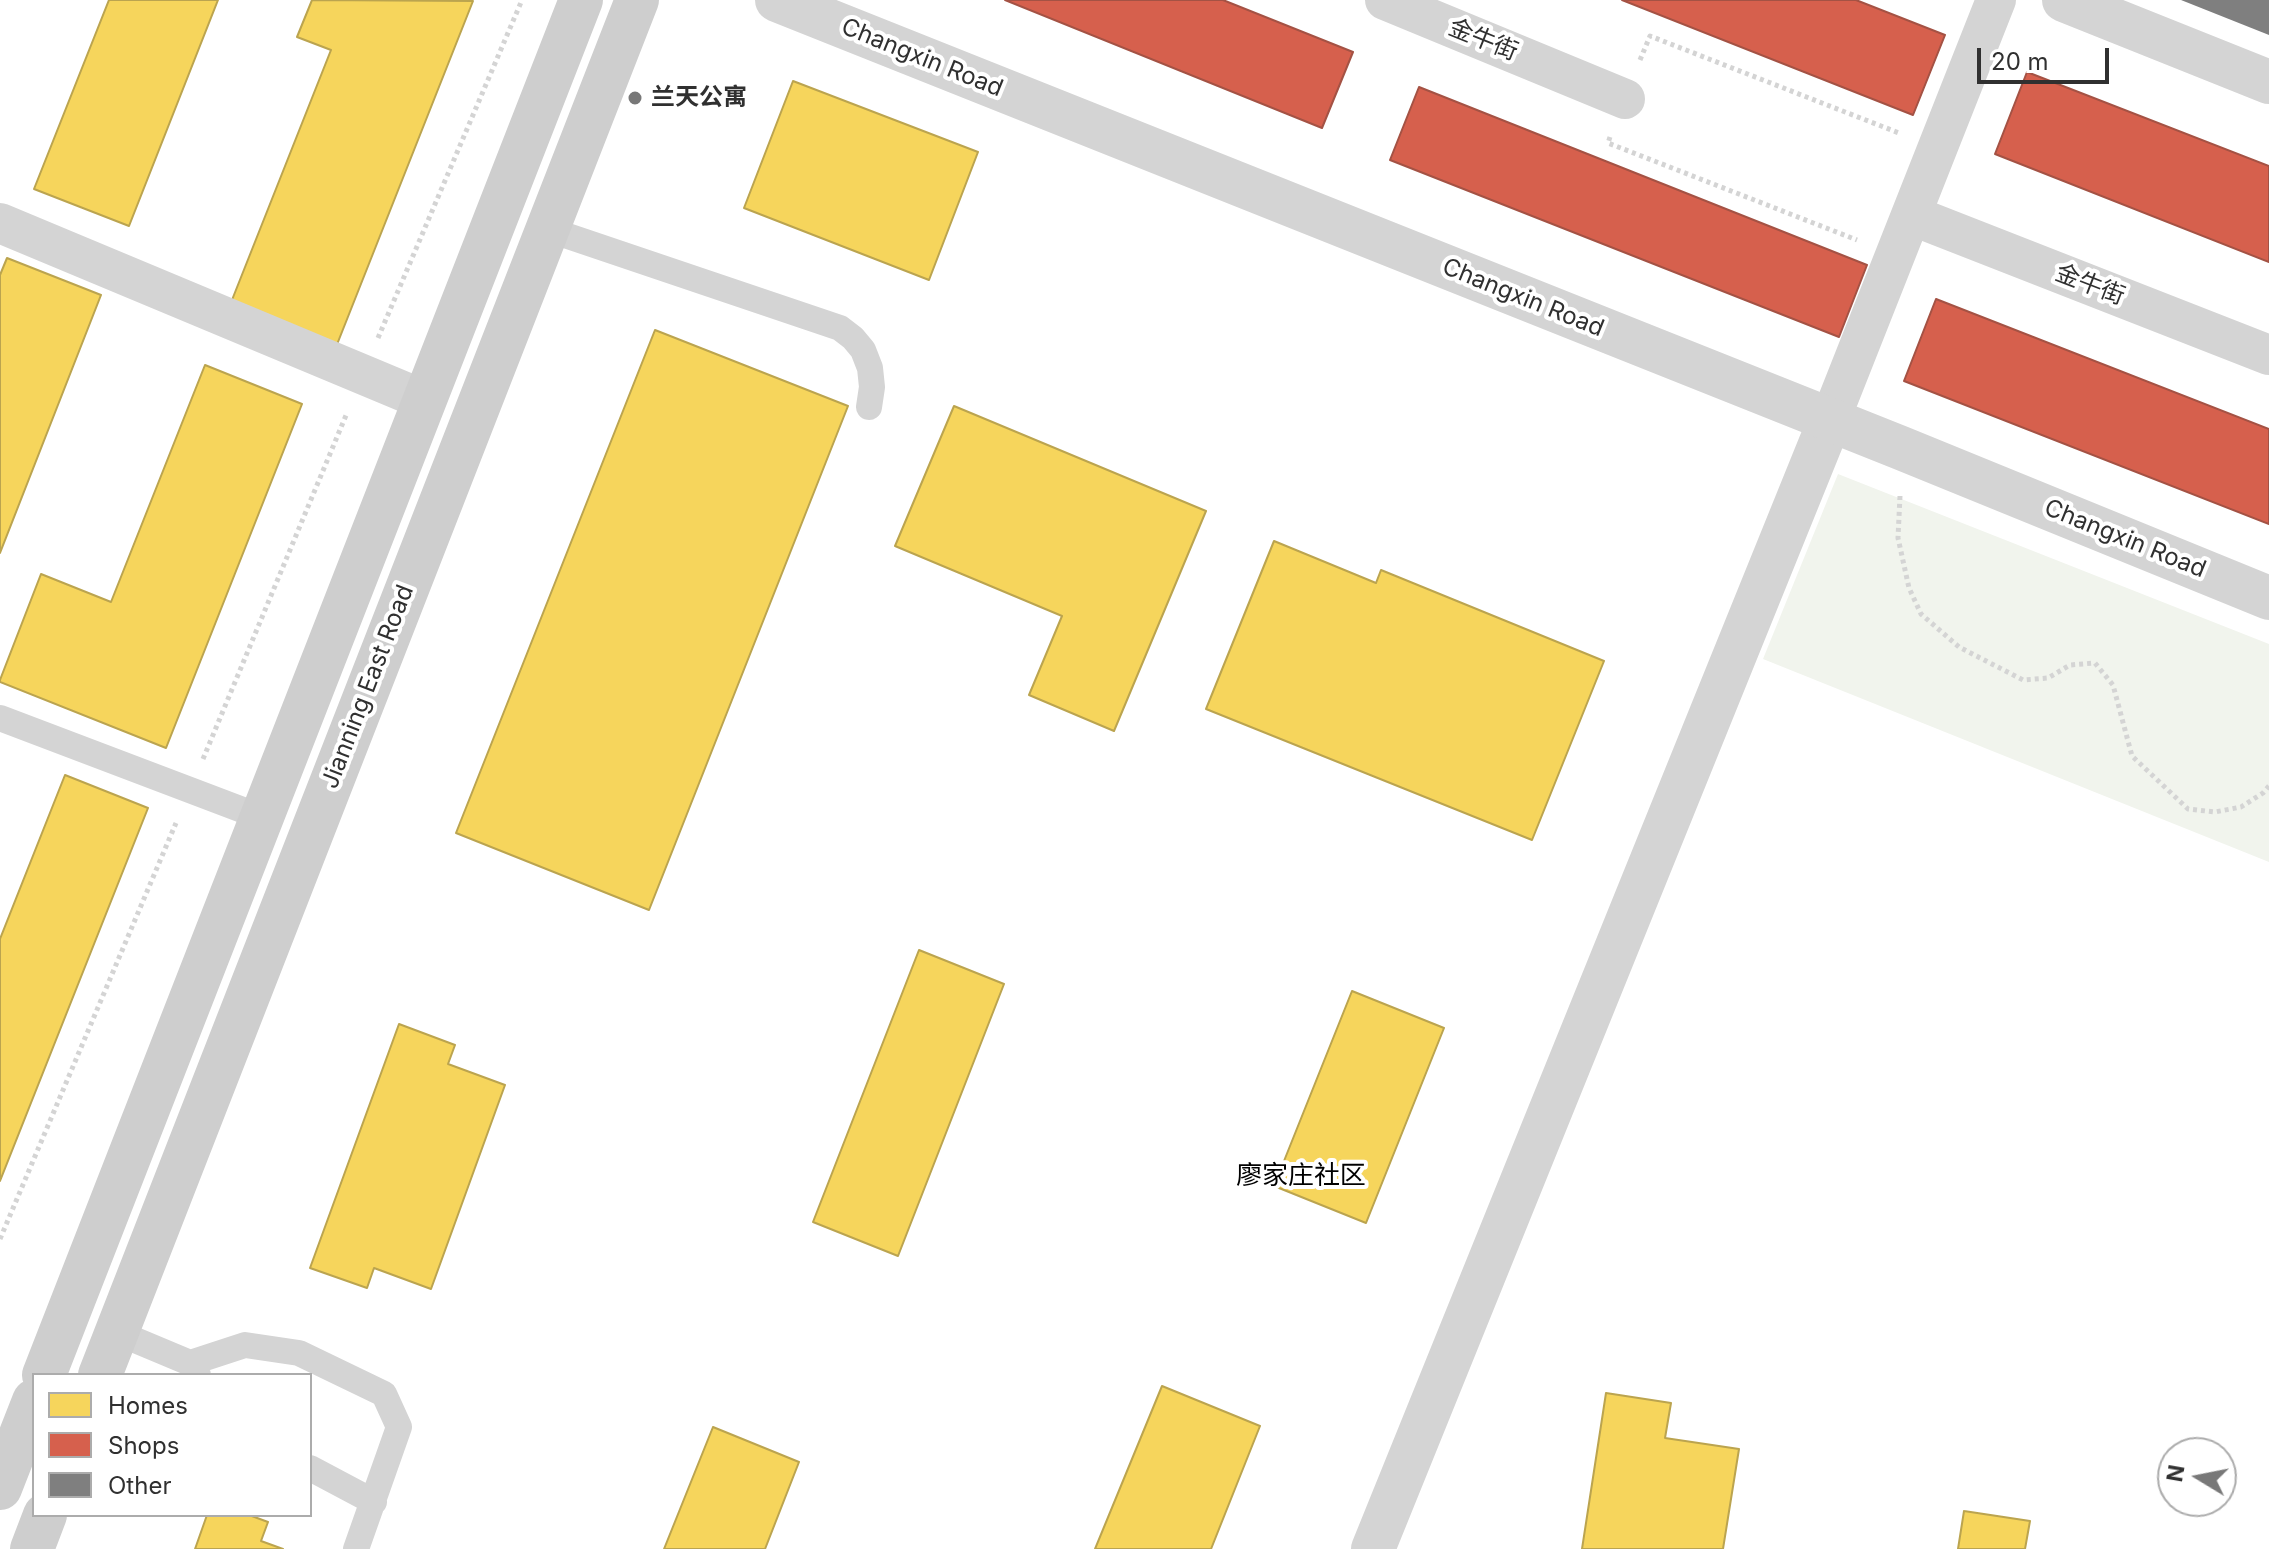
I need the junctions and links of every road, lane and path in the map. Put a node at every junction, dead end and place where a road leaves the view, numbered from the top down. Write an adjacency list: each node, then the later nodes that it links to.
1 (522, 0): 16 (path)
2 (581, 0): 17 (main road)
3 (637, 0): 13 (main road, Jianning East Road)
4 (777, 0): 19 (street, Changxin Road)
5 (1385, 0): 9 (street, 金牛街)
6 (1996, 0): 10 (street)
7 (2064, 0): 8 (street)
8 (2269, 82)
9 (1625, 99): 10 (path); 14 (path)
10 (1938, 148): 11 (street)
11 (1911, 215): 14 (street); 15 (street, 金牛街)
12 (0, 223): 16 (street)
13 (547, 229): 18 (lane); 27 (main road, Jianning East Road)
14 (1895, 255): 19 (street)
15 (2269, 355)
16 (363, 375): 17 (street); 24 (path)
17 (424, 400): 25 (main road)
18 (869, 407)
19 (1830, 420): 20 (street, Changxin Road); 38 (street)
20 (1901, 448): 21 (street, Changxin Road); 23 (path)
21 (2269, 598)
22 (0, 718): 24 (lane)
23 (2269, 786)
24 (190, 790): 25 (lane); 26 (path)
25 (261, 817): 29 (main road)
26 (0, 1239)
27 (116, 1332): 28 (lane); 30 (main road, Jianning East Road)
28 (194, 1369): 34 (lane)
29 (45, 1373)
30 (101, 1373)
31 (32, 1406): 33 (main road)
32 (312, 1469): 34 (lane)
33 (0, 1488)
34 (374, 1502): 37 (lane)
35 (44, 1517): 36 (main road)
36 (32, 1549)
37 (356, 1549)
38 (1373, 1549)

